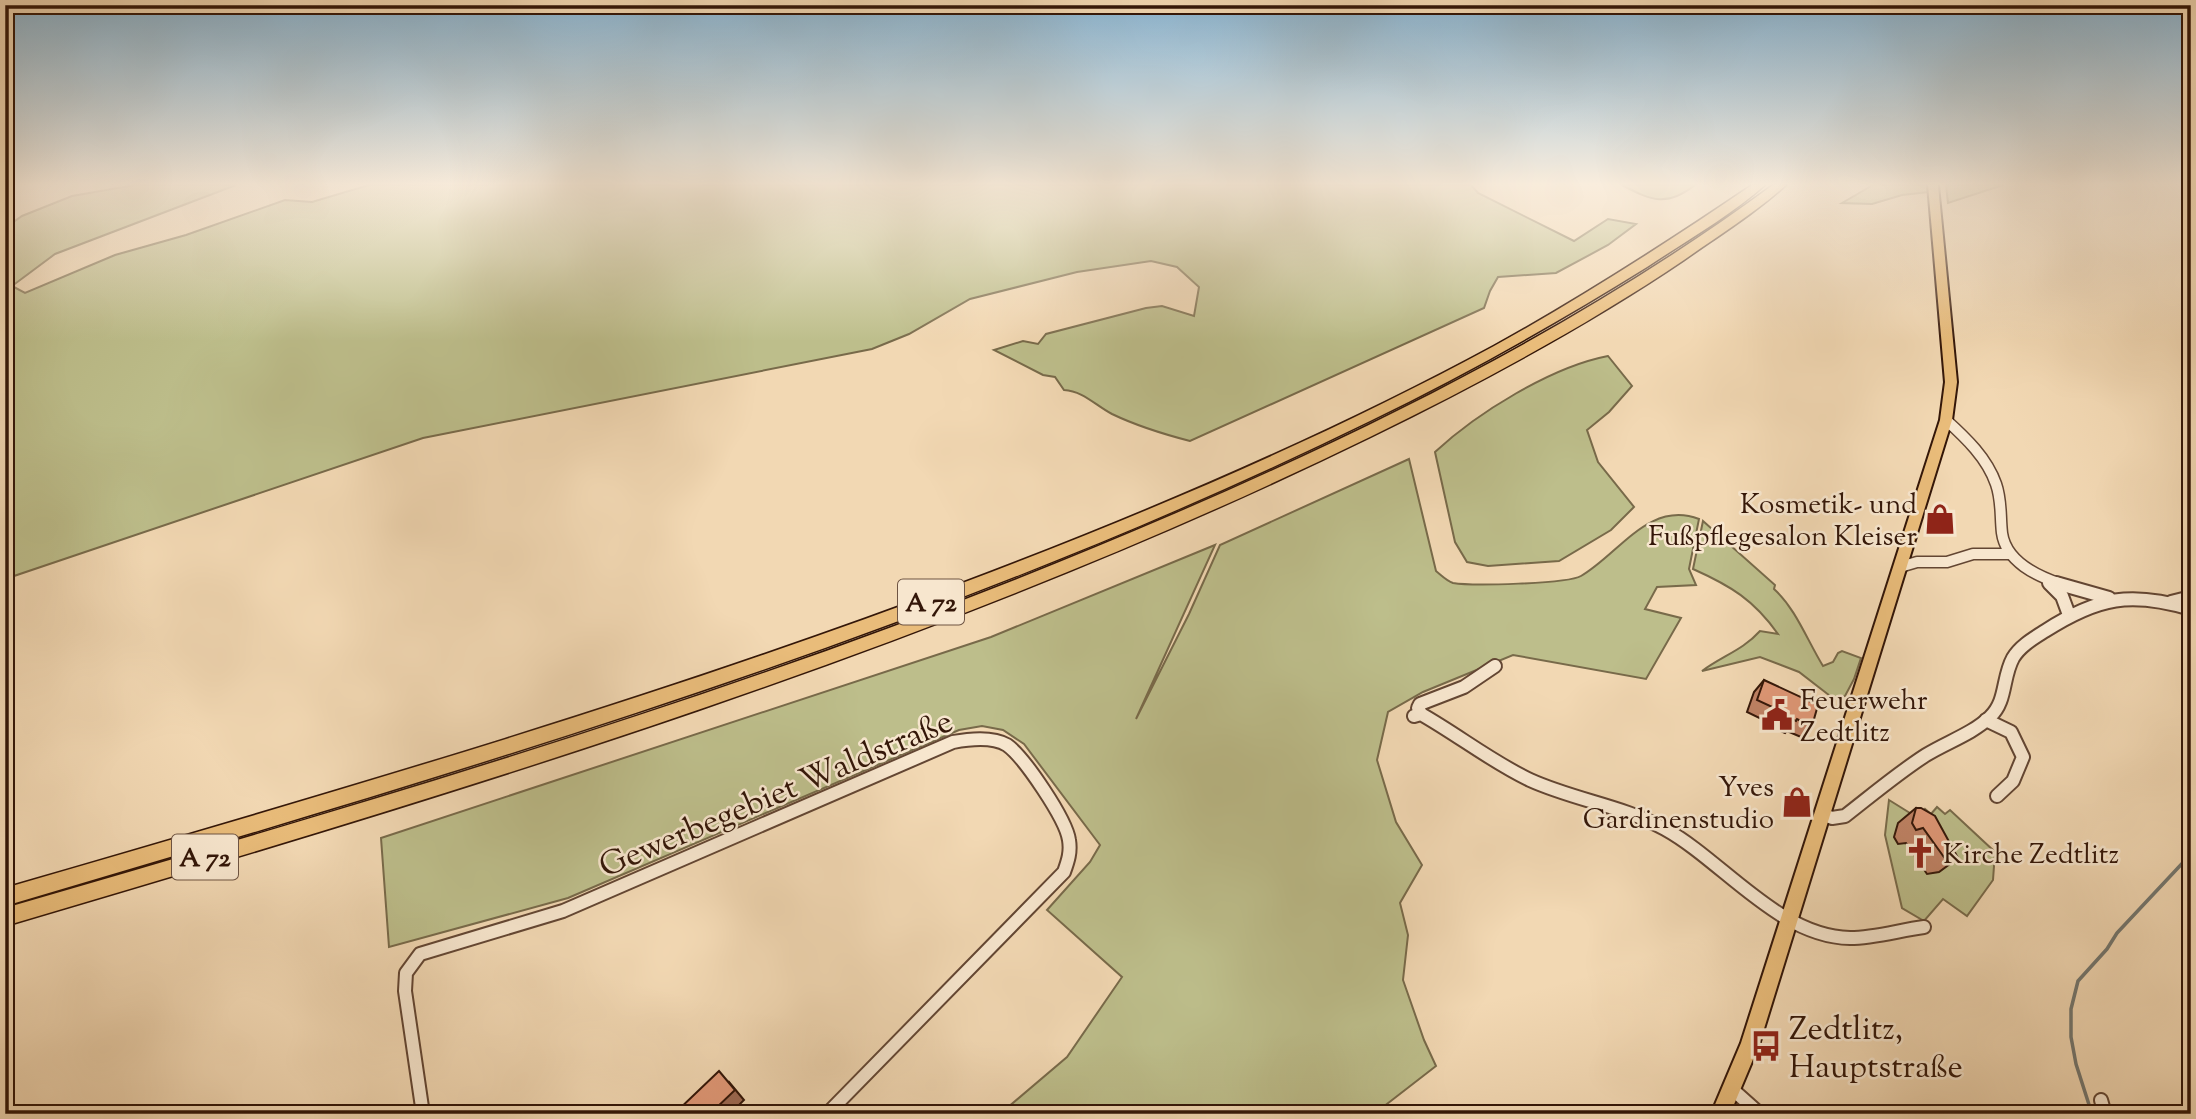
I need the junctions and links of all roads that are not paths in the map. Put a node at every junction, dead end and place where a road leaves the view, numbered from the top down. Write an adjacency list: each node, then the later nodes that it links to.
1 (1682, 237): 19 (highway, A 72)
2 (1705, 237): 20 (highway, A 72)
3 (1938, 237): 4 (main road)
4 (1946, 420): 5 (street); 6 (main road)
5 (2009, 554): 6 (street); 7 (street)
6 (1900, 566): 18 (main road)
7 (2048, 581): 9 (street); 12 (street)
8 (2191, 597): 10 (street)
9 (2109, 598): 10 (street); 12 (street)
10 (2171, 603): 11 (street)
11 (2191, 609)
12 (2069, 615): 14 (street)
13 (1495, 666): 22 (street)
14 (1998, 708): 15 (street); 16 (street)
15 (1986, 720): 16 (street); 18 (street)
16 (2011, 732): 17 (street)
17 (1997, 796)
18 (1822, 814): 22 (main road)
19 (5, 897)
20 (43, 906): 21 (highway, A 72); 23 (highway)
21 (5, 917)
22 (1789, 918): 24 (street); 25 (main road)
23 (5, 923)
24 (1924, 927)
25 (1732, 1089): 28 (main road); 29 (street)
26 (423, 1114): 27 (street, Gewerbegebiet Waldstraße)
27 (827, 1114)
28 (1720, 1114)
29 (1760, 1114)

